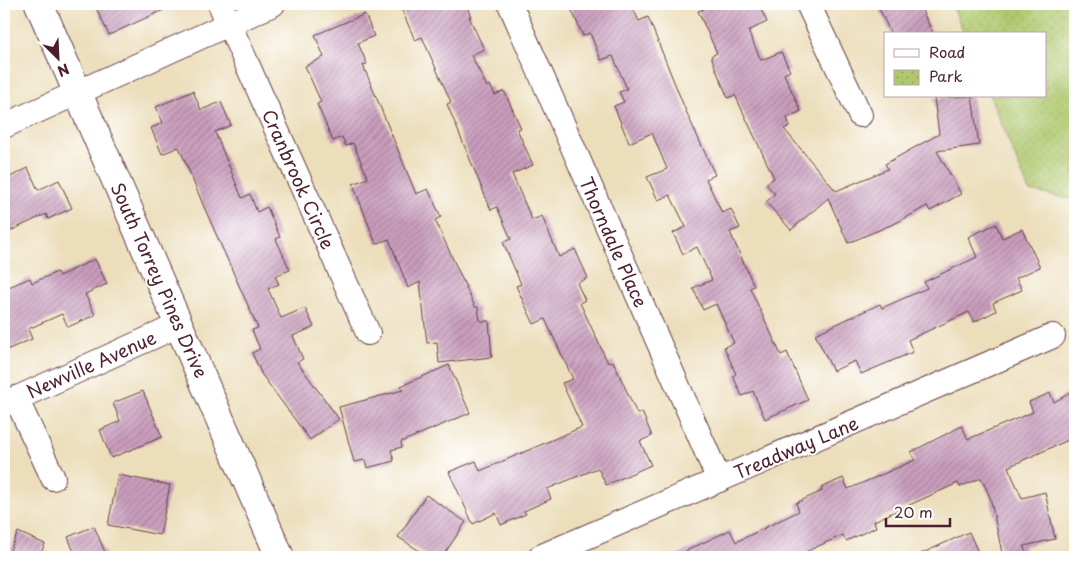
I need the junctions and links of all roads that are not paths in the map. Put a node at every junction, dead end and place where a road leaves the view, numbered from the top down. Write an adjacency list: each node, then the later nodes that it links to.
1 (39, 4): 6 (main road, South Torrey Pines Drive)
2 (273, 4): 5 (street)
3 (510, 4): 14 (street, Thorndale Place)
4 (808, 4): 7 (street)
5 (225, 14): 6 (street); 10 (street, Cranbrook Circle)
6 (78, 93): 8 (street); 9 (main road, South Torrey Pines Drive)
7 (860, 115)
8 (4, 126)
9 (179, 325): 12 (street, Newville Avenue); 15 (main road, South Torrey Pines Drive)
10 (368, 334)
11 (1053, 336): 14 (street, Treadway Lane)
12 (10, 401): 13 (street)
13 (53, 478)
14 (719, 480): 16 (street, Treadway Lane)
15 (280, 557)
16 (540, 557)

